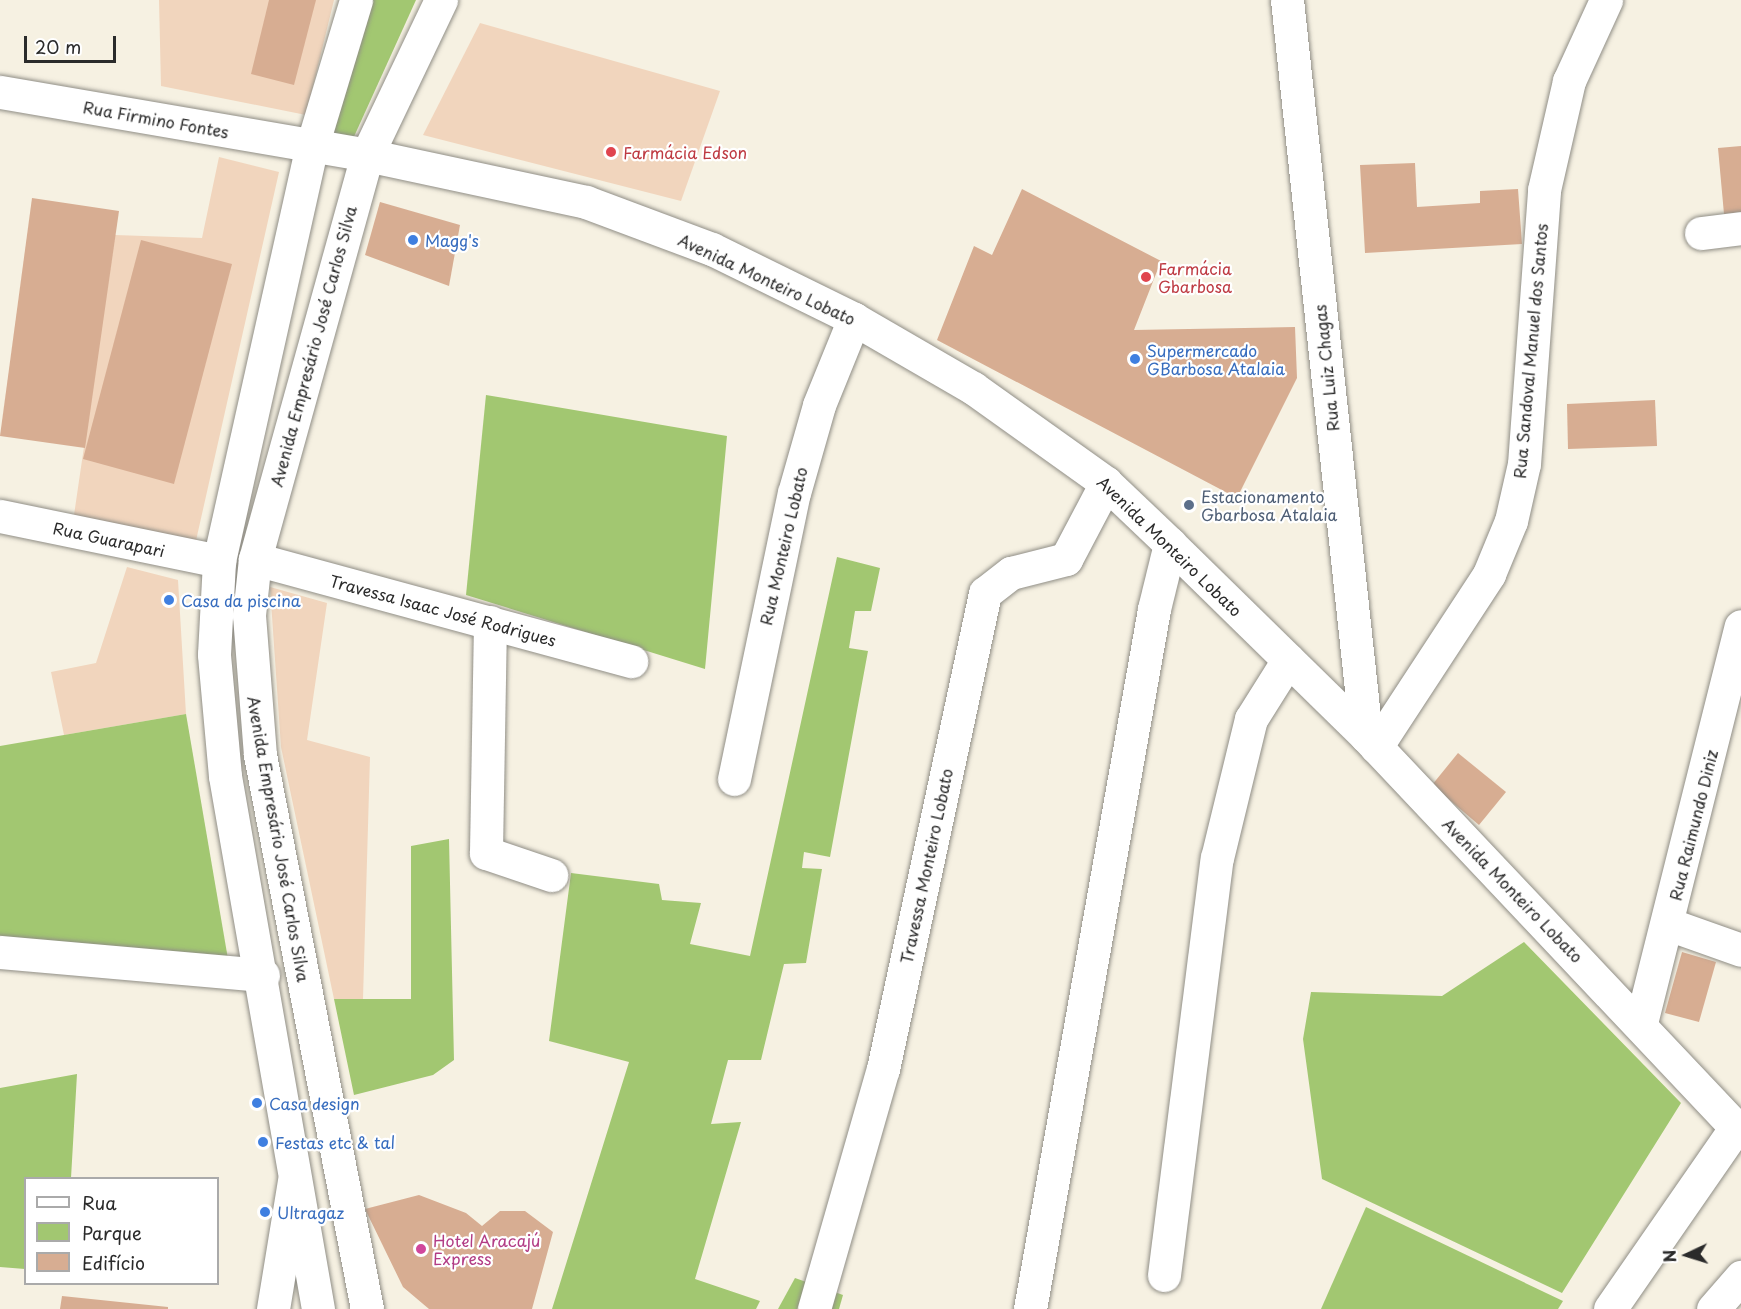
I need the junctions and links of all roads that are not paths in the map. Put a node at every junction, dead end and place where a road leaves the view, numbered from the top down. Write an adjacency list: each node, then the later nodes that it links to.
1 (356, 0): 6 (street)
2 (441, 0): 7 (street, Avenida Empresário José Carlos Silva)
3 (1287, 0): 20 (street, Rua Luiz Chagas)
4 (1606, 0): 20 (street, Rua Sandoval Manuel dos Santos)
5 (0, 92): 6 (street, Rua Firmino Fontes)
6 (312, 146): 7 (street, Avenida Monteiro Lobato); 15 (street)
7 (367, 155): 10 (street, Avenida Monteiro Lobato); 14 (street, Avenida Empresário José Carlos Silva)
8 (1741, 228): 9 (street)
9 (1701, 233)
10 (854, 319): 11 (street, Avenida Monteiro Lobato); 21 (street, Rua Monteiro Lobato)
11 (1107, 483): 13 (street, Avenida Monteiro Lobato); 35 (street, Travessa Monteiro Lobato)
12 (0, 516): 15 (street, Rua Guarapari)
13 (1170, 544): 18 (street, Avenida Monteiro Lobato); 36 (street)
14 (255, 559): 16 (street, Travessa Isaac José Rodrigues); 34 (street, Avenida Empresário José Carlos Silva)
15 (219, 561): 26 (street)
16 (490, 622): 19 (street, Travessa Isaac José Rodrigues); 22 (street)
17 (1741, 626): 23 (street, Rua Raimundo Diniz)
18 (1288, 660): 20 (street, Avenida Monteiro Lobato); 30 (street)
19 (631, 661)
20 (1371, 741): 27 (street, Avenida Monteiro Lobato)
21 (734, 779)
22 (551, 875)
23 (1668, 924): 24 (street); 27 (street, Rua Raimundo Diniz)
24 (1741, 950)
25 (0, 952): 26 (street)
26 (263, 975): 29 (street)
27 (1641, 1023): 28 (street, Avenida Monteiro Lobato)
28 (1739, 1130): 37 (street)
29 (296, 1174): 32 (street); 33 (street)
30 (1164, 1275)
31 (1741, 1276): 38 (street)
32 (326, 1306)
33 (273, 1309)
34 (367, 1309)
35 (814, 1309)
36 (1030, 1309)
37 (1610, 1309)
38 (1713, 1309)

